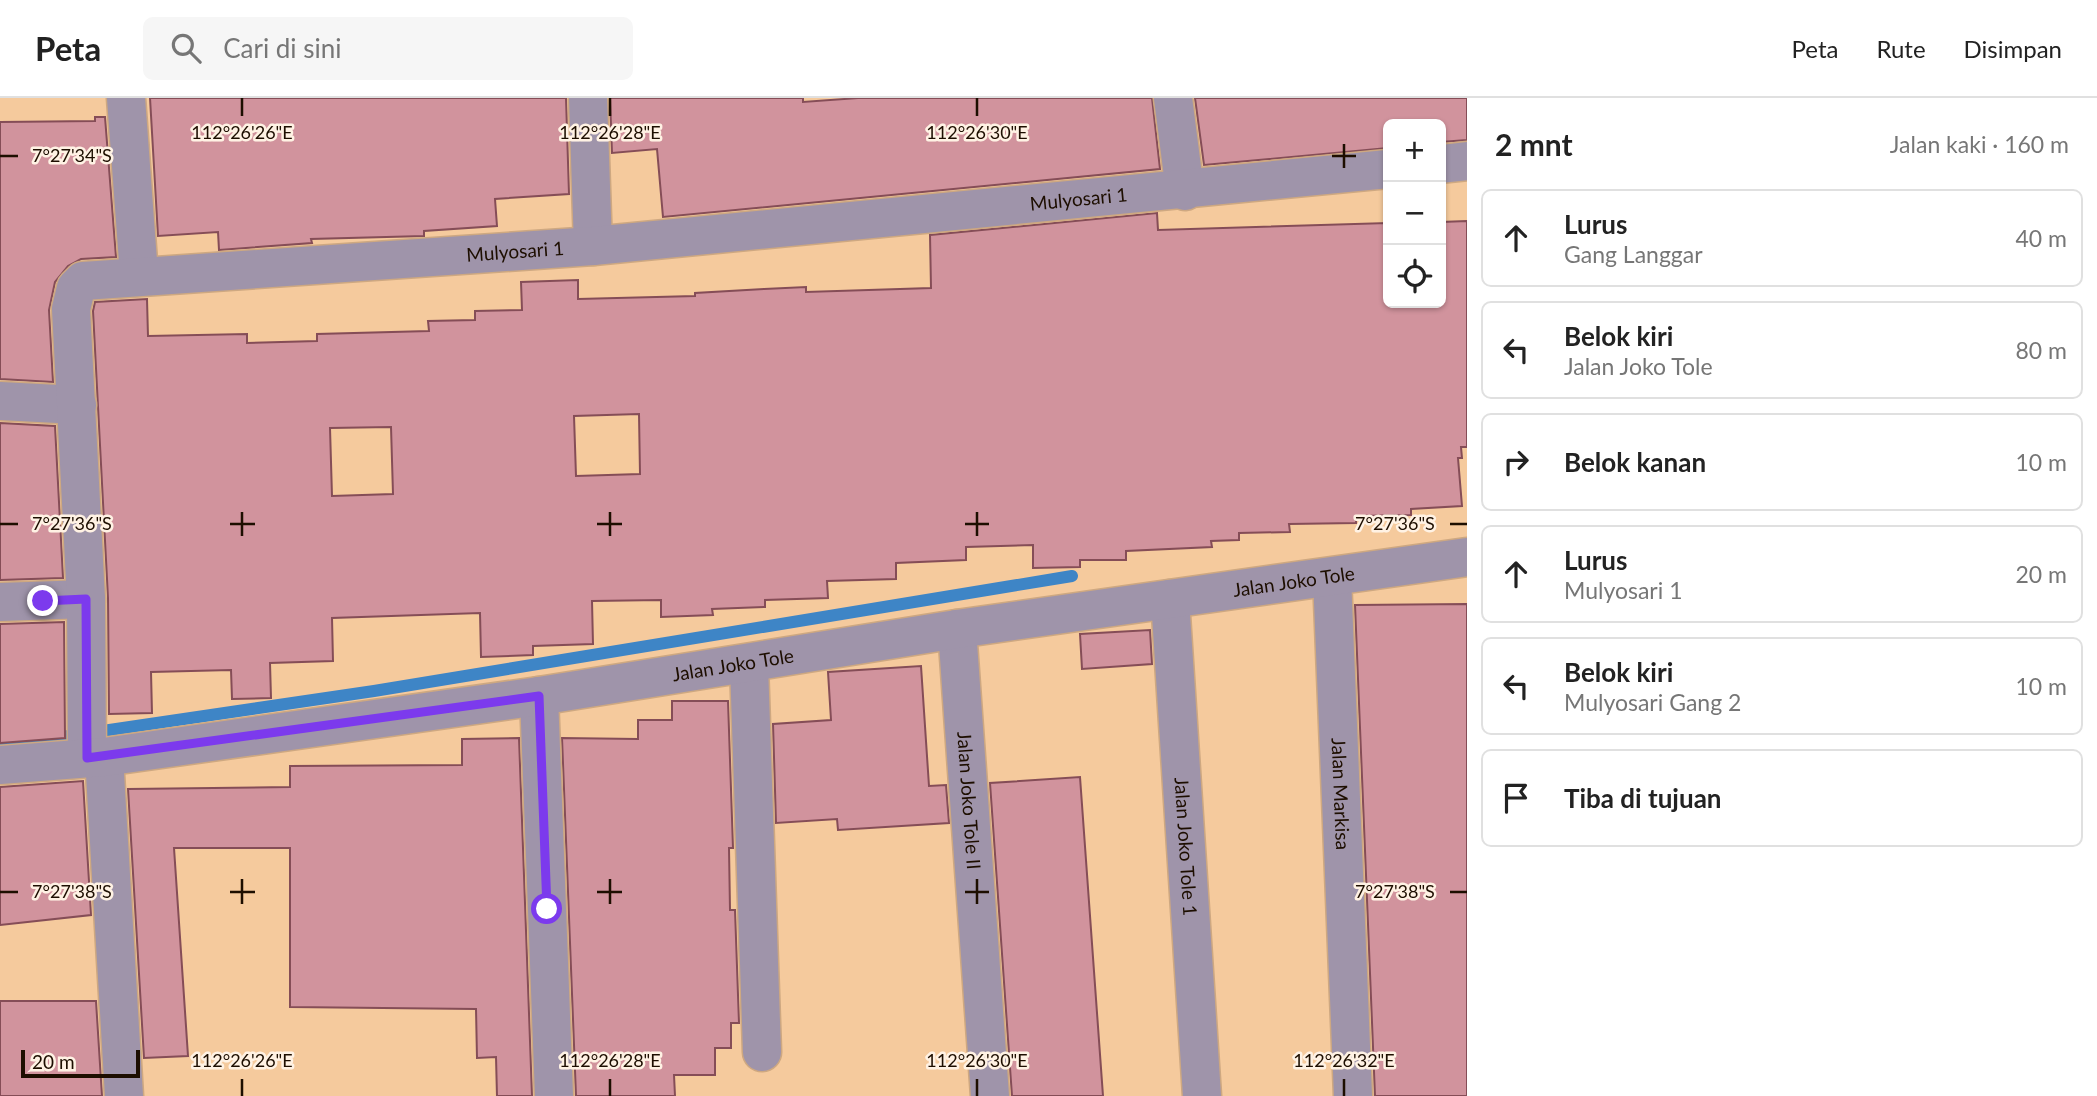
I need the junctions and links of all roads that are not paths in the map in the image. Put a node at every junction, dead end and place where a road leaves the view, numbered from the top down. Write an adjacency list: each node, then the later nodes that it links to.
1 (126, 98): 9 (street)
2 (588, 98): 8 (street)
3 (1173, 98): 7 (street)
4 (1467, 161): 5 (street)
5 (1446, 163)
6 (1383, 170): 7 (street, Mulyosari 1)
7 (1185, 191): 8 (street, Mulyosari 1)
8 (593, 246): 9 (street, Mulyosari 1)
9 (139, 275): 11 (street, Mulyosari 1)
10 (0, 401): 11 (street)
11 (77, 405): 14 (street, Mulyosari 1)
12 (1467, 557): 13 (street, Jalan Joko Tole)
13 (1332, 577): 15 (street, Jalan Joko Tole); 27 (street, Jalan Markisa)
14 (86, 599): 16 (street); 20 (street, Mulyosari 1)
15 (1170, 599): 17 (street, Jalan Joko Tole); 26 (street, Jalan Joko Tole 1)
16 (0, 603)
17 (957, 629): 18 (street, Jalan Joko Tole); 25 (street, Jalan Joko Tole II)
18 (749, 665): 19 (street, Jalan Joko Tole); 22 (street)
19 (539, 696): 20 (street, Jalan Joko Tole); 24 (street)
20 (91, 746): 21 (street, Jalan Joko Tole); 23 (street, Mulyosari 1)
21 (0, 765)
22 (762, 1052)
23 (124, 1096)
24 (554, 1096)
25 (990, 1096)
26 (1202, 1096)
27 (1353, 1096)

